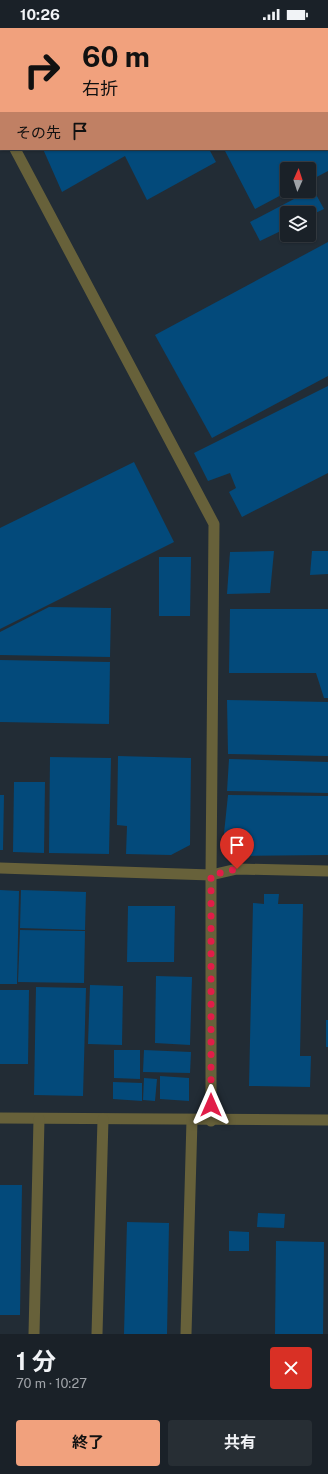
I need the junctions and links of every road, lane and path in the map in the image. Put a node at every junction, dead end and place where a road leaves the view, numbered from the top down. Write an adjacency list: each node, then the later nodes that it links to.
1 (16, 150): 4 (street)
2 (0, 868): 4 (street)
3 (328, 871): 4 (street)
4 (211, 875): 9 (street)
5 (0, 1118): 6 (street)
6 (39, 1119): 7 (street); 11 (street)
7 (103, 1120): 8 (street); 12 (street)
8 (192, 1120): 9 (street); 13 (street)
9 (211, 1120): 10 (street)
10 (328, 1120)
11 (34, 1334)
12 (97, 1334)
13 (186, 1334)

